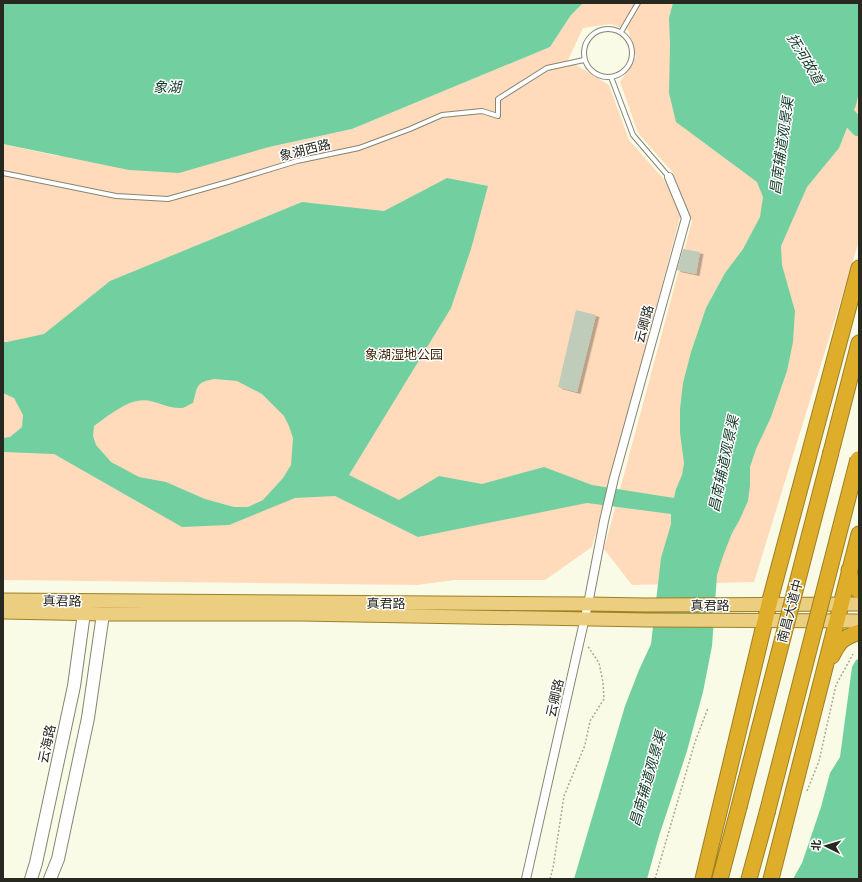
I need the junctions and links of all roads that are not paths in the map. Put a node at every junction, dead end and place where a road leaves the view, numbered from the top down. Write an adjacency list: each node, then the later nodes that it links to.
1 (638, 3): 2 (lane)
2 (621, 32): 3 (lane); 4 (lane)
3 (584, 60): 4 (lane); 5 (lane, 象湖西路)
4 (611, 77): 6 (lane)
5 (3, 173)
6 (669, 177): 14 (street, 云卿路)
7 (859, 268): 15 (highway)
8 (859, 343): 31 (highway, 南昌大道中, bridge)
9 (859, 457): 32 (highway, bridge)
10 (859, 534): 11 (highway)
11 (850, 570): 12 (highway); 16 (highway)
12 (859, 591)
13 (3, 600): 14 (main road, 真君路)
14 (588, 604): 15 (main road, 真君路); 21 (street, 云卿路)
15 (769, 604): 16 (main road, 真君路); 22 (highway)
16 (841, 604): 17 (main road, 真君路); 23 (highway)
17 (859, 604)
18 (3, 612): 19 (main road, 真君路)
19 (84, 613): 20 (main road, 真君路); 27 (street, 云海路)
20 (103, 614): 21 (main road, 真君路); 28 (street)
21 (585, 619): 22 (main road, 真君路); 29 (street, 云卿路)
22 (766, 620): 23 (main road, 真君路); 30 (highway)
23 (837, 621): 24 (main road, 真君路); 26 (highway)
24 (859, 621)
25 (859, 632): 26 (highway)
26 (824, 671): 33 (highway)
27 (31, 879)
28 (50, 879)
29 (526, 879)
30 (703, 879)
31 (720, 879)
32 (750, 879)
33 (771, 879)

